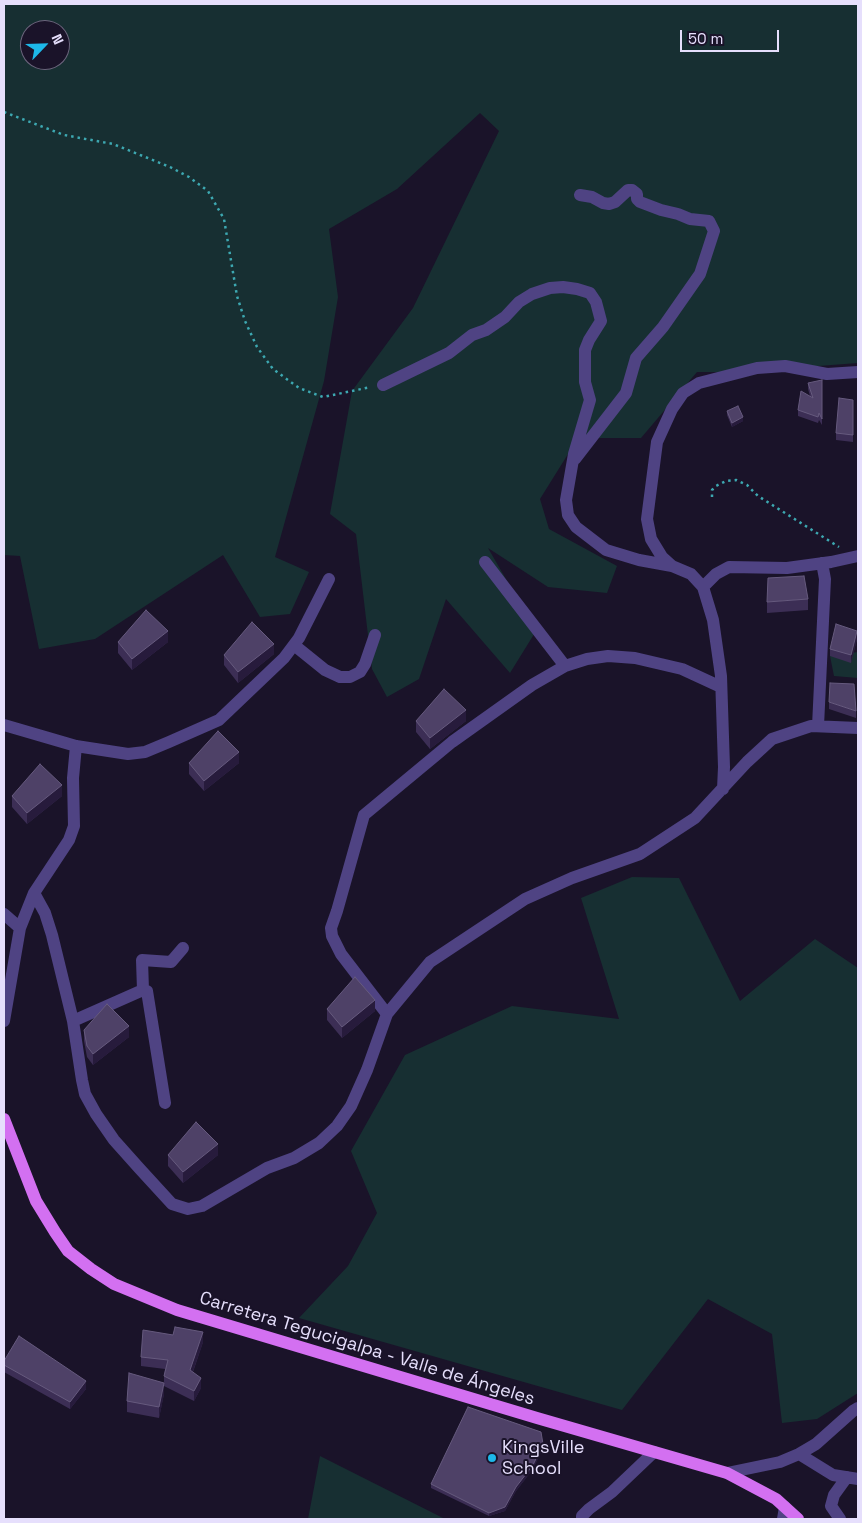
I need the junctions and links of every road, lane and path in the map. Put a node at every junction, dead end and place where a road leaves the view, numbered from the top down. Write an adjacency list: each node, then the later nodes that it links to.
1 (4, 112): 4 (path)
2 (580, 196): 5 (street)
3 (858, 372): 10 (street)
4 (383, 385): 5 (street)
5 (572, 463): 10 (street)
6 (712, 497): 7 (path)
7 (853, 557): 9 (street)
8 (485, 562): 15 (street)
9 (822, 563): 12 (street); 18 (street)
10 (672, 566): 12 (street)
11 (330, 579): 14 (street)
12 (703, 587): 16 (street)
13 (375, 635): 14 (street)
14 (294, 645): 20 (street)
15 (565, 666): 16 (street); 27 (street)
16 (721, 687): 21 (street)
17 (4, 725): 20 (street)
18 (818, 726): 19 (street); 21 (street)
19 (858, 728)
20 (76, 746): 22 (street)
21 (723, 788): 27 (street)
22 (34, 893): 24 (street); 29 (street)
23 (4, 914): 24 (street)
24 (20, 928): 28 (street)
25 (183, 948): 26 (street)
26 (144, 990): 29 (street); 30 (street)
27 (387, 1014): 29 (street)
28 (4, 1021)
29 (73, 1021)
30 (165, 1103)
31 (4, 1119): 33 (main road, Carretera Tegucigalpa - Valle de Ángeles)
32 (858, 1408): 34 (street)
33 (654, 1452): 35 (main road, Carretera Tegucigalpa - Valle de Ángeles); 38 (street)
34 (799, 1454): 35 (street); 36 (street)
35 (727, 1473): 37 (main road, Carretera Tegucigalpa - Valle de Ángeles)
36 (853, 1478): 40 (street)
37 (784, 1513): 39 (main road, Carretera Tegucigalpa - Valle de Ángeles)
38 (582, 1519)
39 (798, 1519)
40 (840, 1519)

